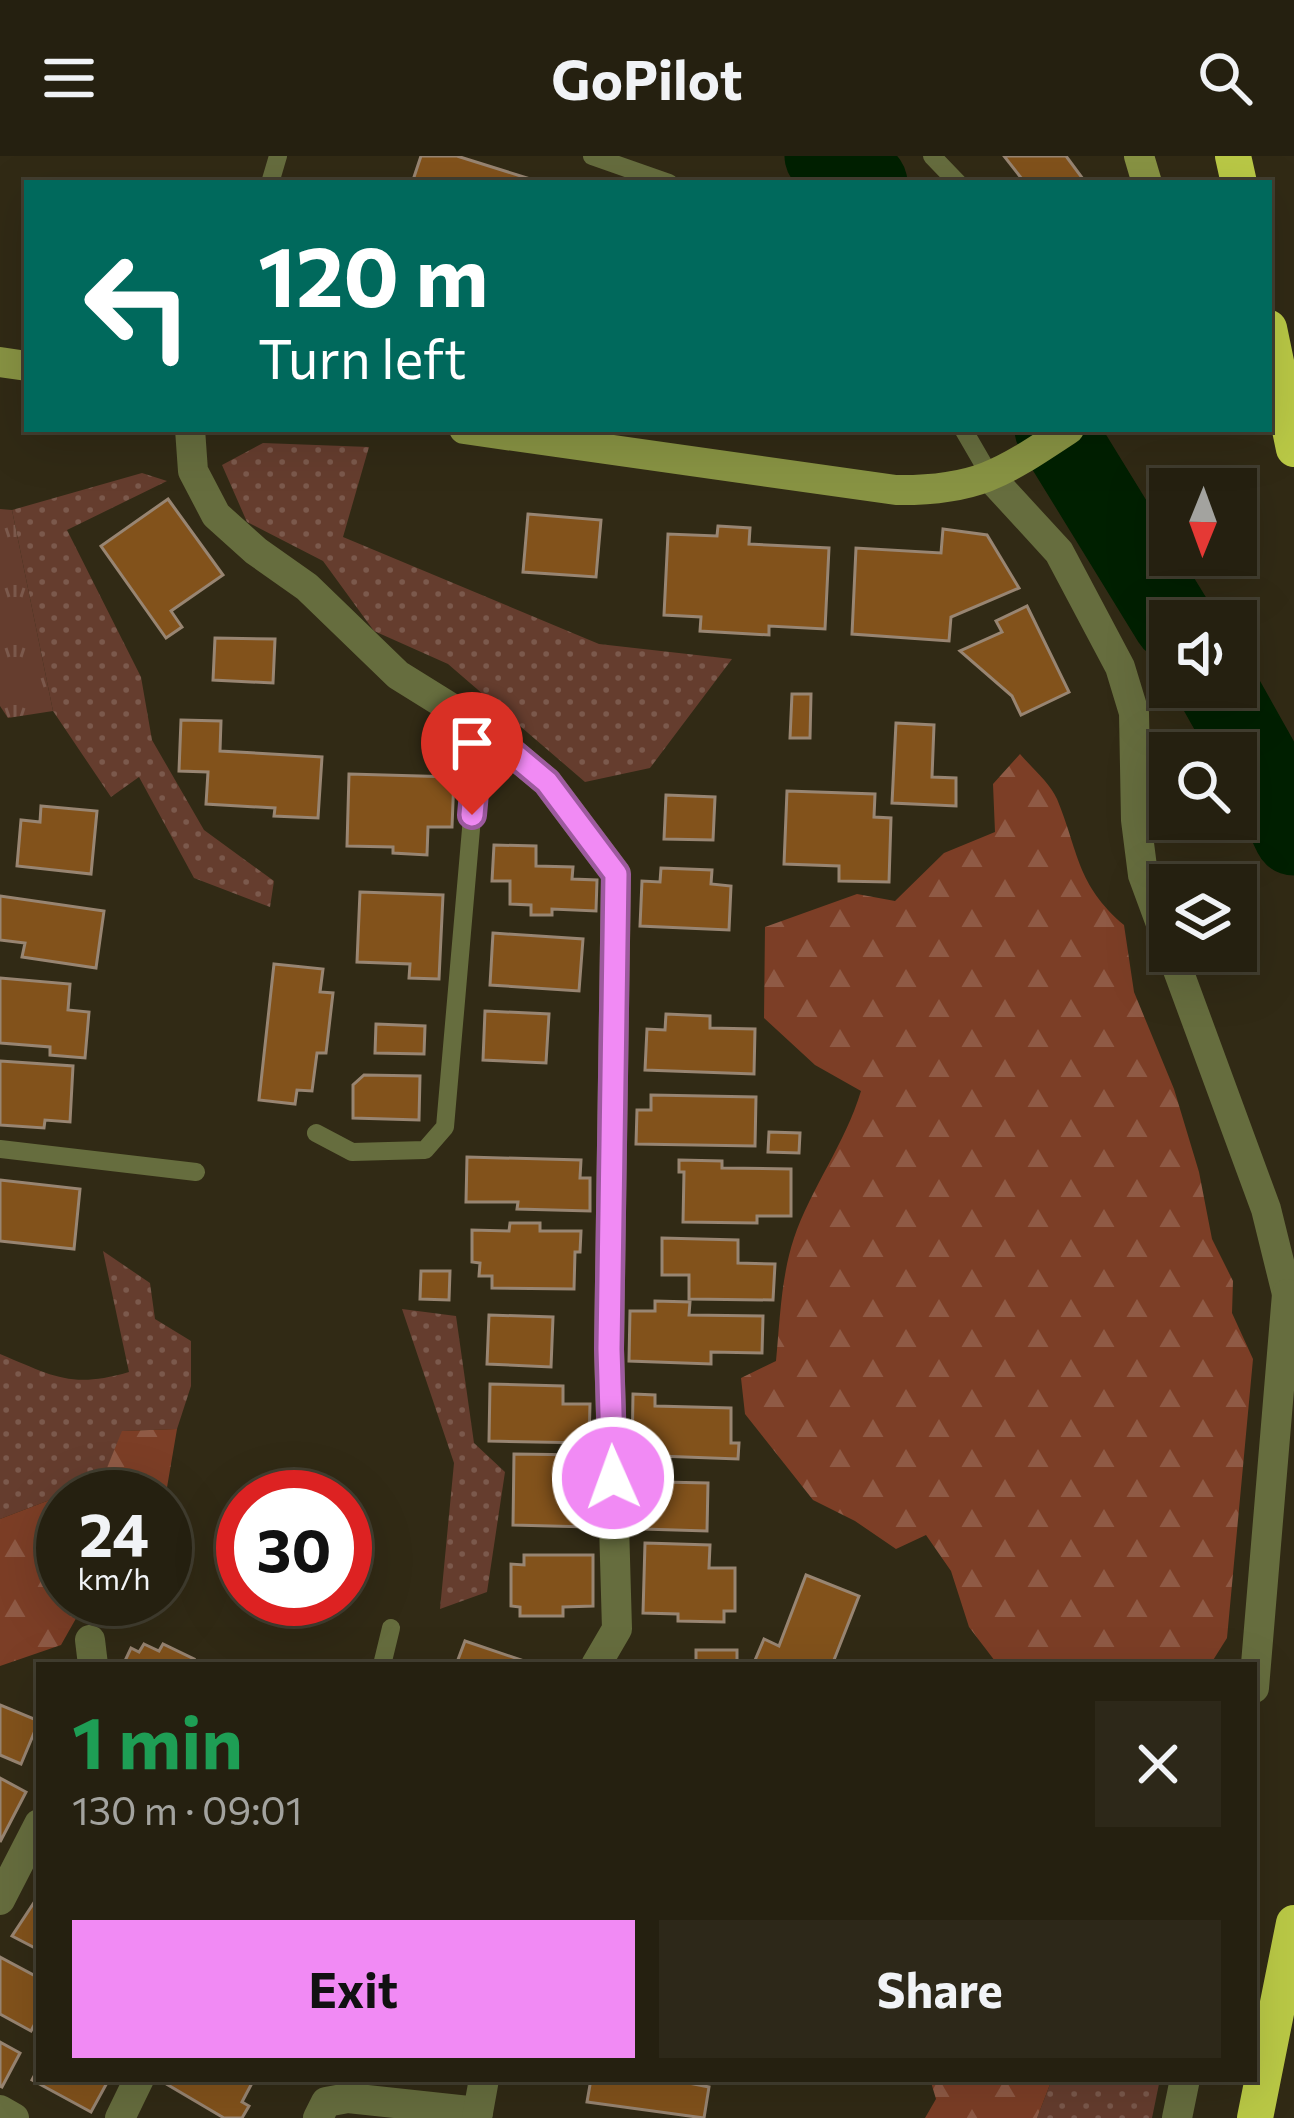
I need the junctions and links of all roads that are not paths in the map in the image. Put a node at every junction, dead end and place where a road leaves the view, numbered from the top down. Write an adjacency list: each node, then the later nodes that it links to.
1 (592, 156): 3 (lane)
2 (932, 156): 4 (lane)
3 (660, 180)
4 (955, 180)
5 (1272, 343): 10 (highway)
6 (190, 432): 12 (street)
7 (485, 432): 11 (street)
8 (966, 432): 11 (lane)
9 (1065, 432): 11 (street)
10 (1294, 449)
11 (1003, 472): 16 (street)
12 (480, 726): 13 (lane); 19 (street)
13 (316, 1133)
14 (0, 1149): 15 (lane)
15 (196, 1172)
16 (1291, 1294): 20 (street)
17 (391, 1628): 18 (lane)
18 (383, 1662)
19 (598, 1662)
20 (1256, 1662)
21 (36, 1830): 22 (street)
22 (0, 1900)
23 (1294, 1923): 34 (highway)
24 (138, 2082): 31 (street)
25 (483, 2082): 29 (street)
26 (1184, 2082): 33 (street)
27 (348, 2089): 29 (street); 32 (street)
28 (0, 2110): 30 (street)
29 (477, 2115)
30 (14, 2118)
31 (120, 2118)
32 (318, 2118)
33 (1177, 2118)
34 (1255, 2118)

